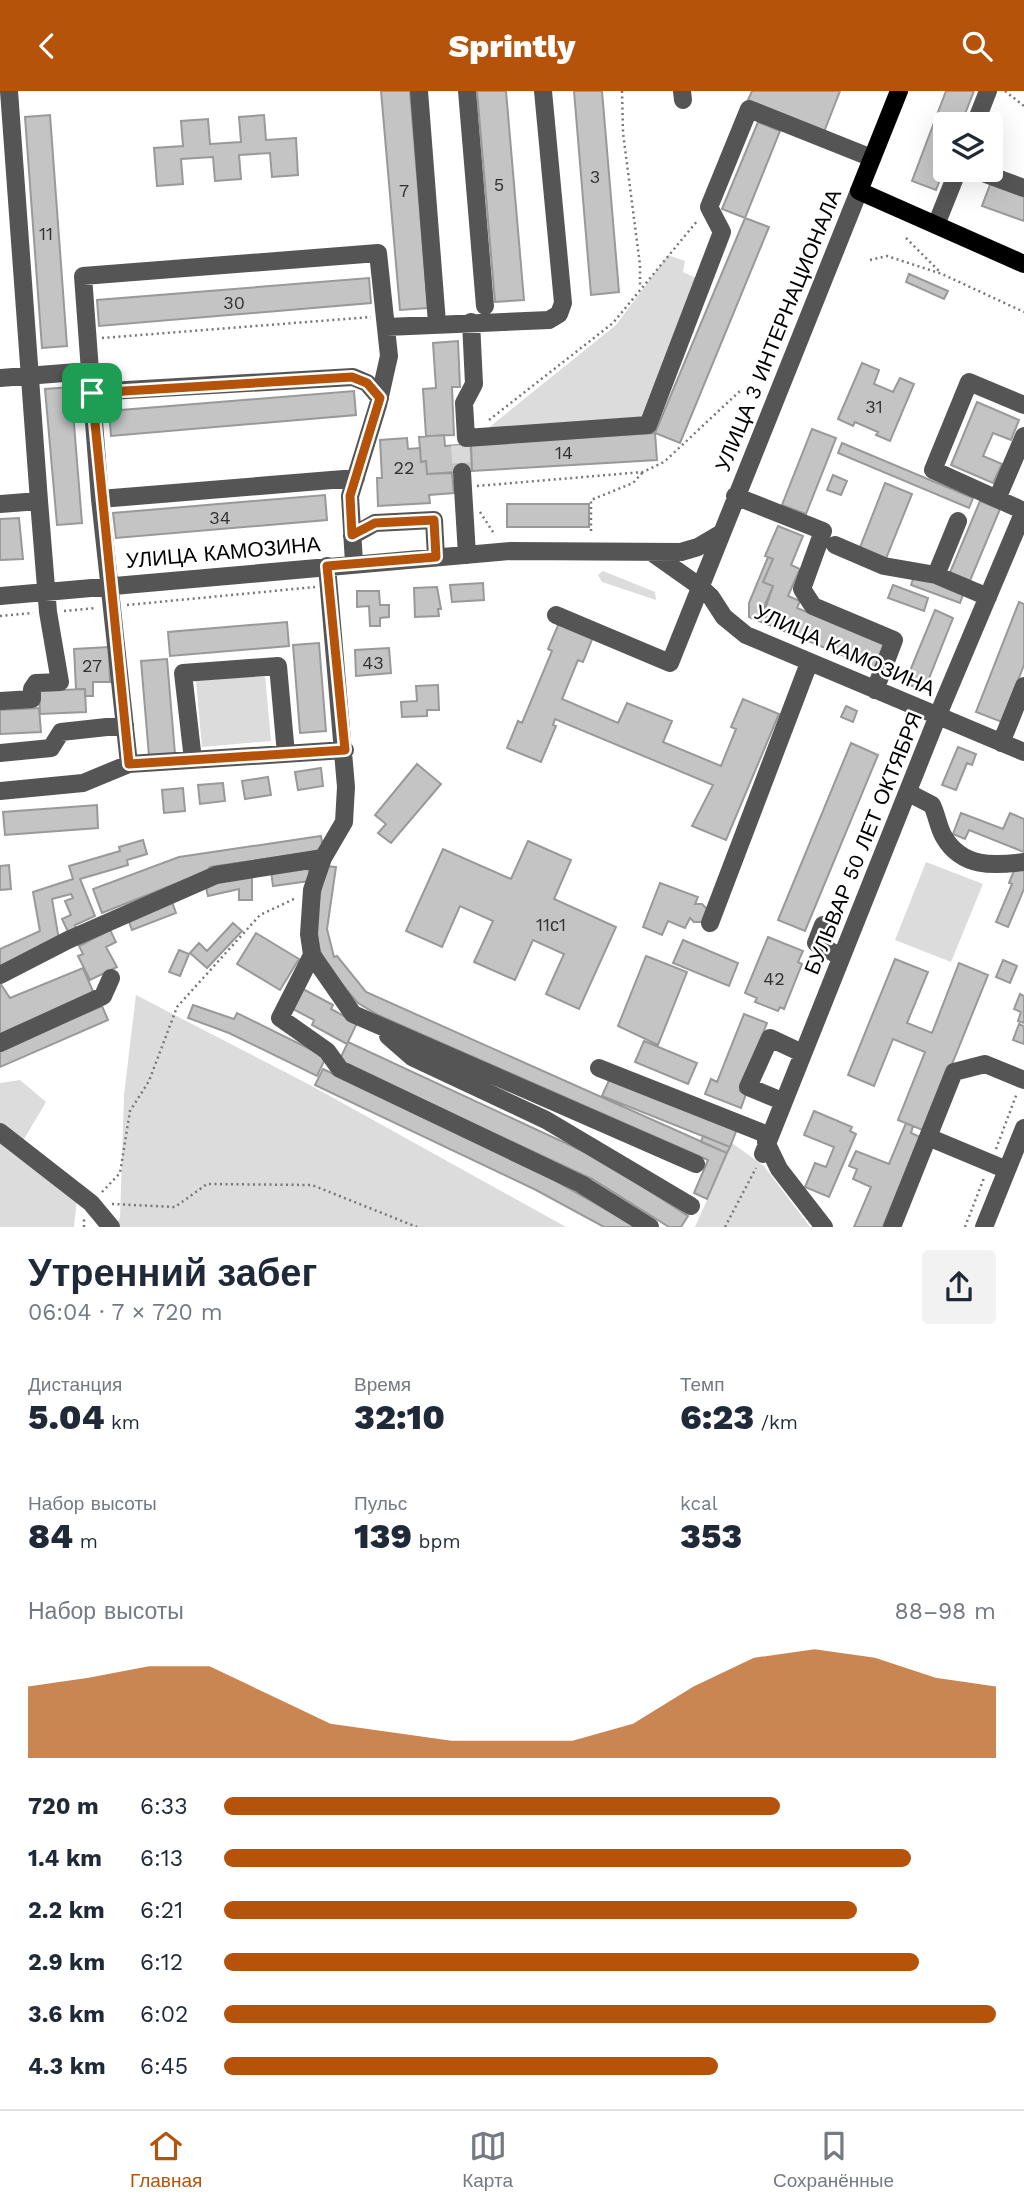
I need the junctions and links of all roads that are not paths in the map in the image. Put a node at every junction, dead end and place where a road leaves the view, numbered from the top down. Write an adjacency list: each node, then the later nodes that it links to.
1 (9, 91): 20 (street)
2 (419, 91): 17 (street)
3 (467, 91): 15 (street)
4 (542, 91): 18 (street)
5 (899, 91): 8 (main road, УЛИЦА 3 ИНТЕРНАЦИОНАЛА)
6 (988, 91): 7 (street)
7 (980, 112)
8 (873, 158): 12 (main road, УЛИЦА 3 ИНТЕРНАЦИОНАЛА); 18 (street)
9 (1003, 180): 11 (street)
10 (953, 182): 13 (street)
11 (1024, 188)
12 (859, 191): 13 (main road); 28 (street, УЛИЦА 3 ИНТЕРНАЦИОНАЛА)
13 (936, 225): 14 (main road)
14 (1024, 264)
15 (485, 306)
16 (385, 321): 17 (street); 19 (street); 23 (street)
17 (438, 323): 18 (street)
18 (471, 323)
19 (90, 371): 20 (street); 22 (street)
20 (29, 376): 21 (street); 31 (street)
21 (0, 379)
22 (92, 393): 23 (street); 29 (street)
23 (380, 398): 26 (street)
24 (1024, 405): 30 (street)
25 (1024, 436): 30 (street)
26 (356, 478): 29 (street); 36 (street)
27 (462, 479): 39 (street)
28 (735, 496): 35 (street, УЛИЦА 3 ИНТЕРНАЦИОНАЛА); 52 (street)
29 (100, 499): 44 (street)
30 (997, 499): 33 (street)
31 (39, 501): 32 (street); 46 (street)
32 (0, 504)
33 (1024, 511): 48 (street, БУЛЬВАР 50 ЛЕТ ОКТЯБРЯ)
34 (958, 521): 43 (street)
35 (720, 534): 38 (street); 45 (street, УЛИЦА 3 ИНТЕРНАЦИОНАЛА)
36 (352, 535): 40 (street); 41 (street)
37 (835, 545): 43 (street)
38 (651, 552): 39 (street, УЛИЦА КАМОЗИНА); 45 (street, УЛИЦА КАМОЗИНА)
39 (467, 555): 40 (street, УЛИЦА КАМОЗИНА)
40 (436, 557): 41 (street, УЛИЦА КАМОЗИНА)
41 (354, 563): 42 (street, УЛИЦА КАМОЗИНА)
42 (327, 566): 44 (street, УЛИЦА КАМОЗИНА); 57 (street)
43 (936, 575): 48 (street)
44 (110, 585): 46 (street, УЛИЦА КАМОЗИНА); 55 (street)
45 (699, 586): 49 (street, УЛИЦА 3 ИНТЕРНАЦИОНАЛА); 50 (street, УЛИЦА КАМОЗИНА)
46 (48, 591): 47 (street, УЛИЦА КАМОЗИНА); 53 (street)
47 (0, 596)
48 (988, 597): 54 (street, БУЛЬВАР 50 ЛЕТ ОКТЯБРЯ)
49 (556, 615)
50 (809, 663): 52 (street, УЛИЦА КАМОЗИНА); 67 (street)
51 (1024, 686): 56 (street)
52 (875, 690): 54 (street, УЛИЦА КАМОЗИНА)
53 (0, 701)
54 (939, 716): 56 (street, УЛИЦА КАМОЗИНА); 64 (street, БУЛЬВАР 50 ЛЕТ ОКТЯБРЯ)
55 (125, 725): 59 (street); 62 (street)
56 (1001, 743): 58 (street, УЛИЦА КАМОЗИНА)
57 (345, 750): 60 (street); 65 (street)
58 (1024, 752)
59 (0, 753)
60 (286, 754): 61 (street); 61 (street)
61 (193, 760): 62 (street)
62 (129, 764): 63 (street)
63 (0, 790)
64 (909, 793): 66 (street); 70 (street, БУЛЬВАР 50 ЛЕТ ОКТЯБРЯ)
65 (323, 858): 69 (street); 71 (street)
66 (1024, 862)
67 (710, 923)
68 (823, 925): 70 (street)
69 (312, 955): 73 (street); 87 (street)
70 (841, 957): 75 (street, БУЛЬВАР 50 ЛЕТ ОКТЯБРЯ)
71 (0, 975)
72 (111, 978): 74 (street)
73 (375, 1024): 83 (street); 85 (street)
74 (0, 1043)
75 (802, 1053): 78 (street, БУЛЬВАР 50 ЛЕТ ОКТЯБРЯ); 78 (street)
76 (599, 1068): 82 (street)
77 (1024, 1080): 81 (street)
78 (782, 1101): 82 (street, БУЛЬВАР 50 ЛЕТ ОКТЯБРЯ)
79 (1024, 1128): 84 (street)
80 (0, 1132): 86 (street)
81 (928, 1137): 84 (street); 89 (street)
82 (765, 1144): 88 (street)
83 (696, 1164)
84 (1007, 1170): 90 (street)
85 (691, 1206)
86 (111, 1227)
87 (650, 1227)
88 (824, 1227)
89 (892, 1227)
90 (984, 1227)

